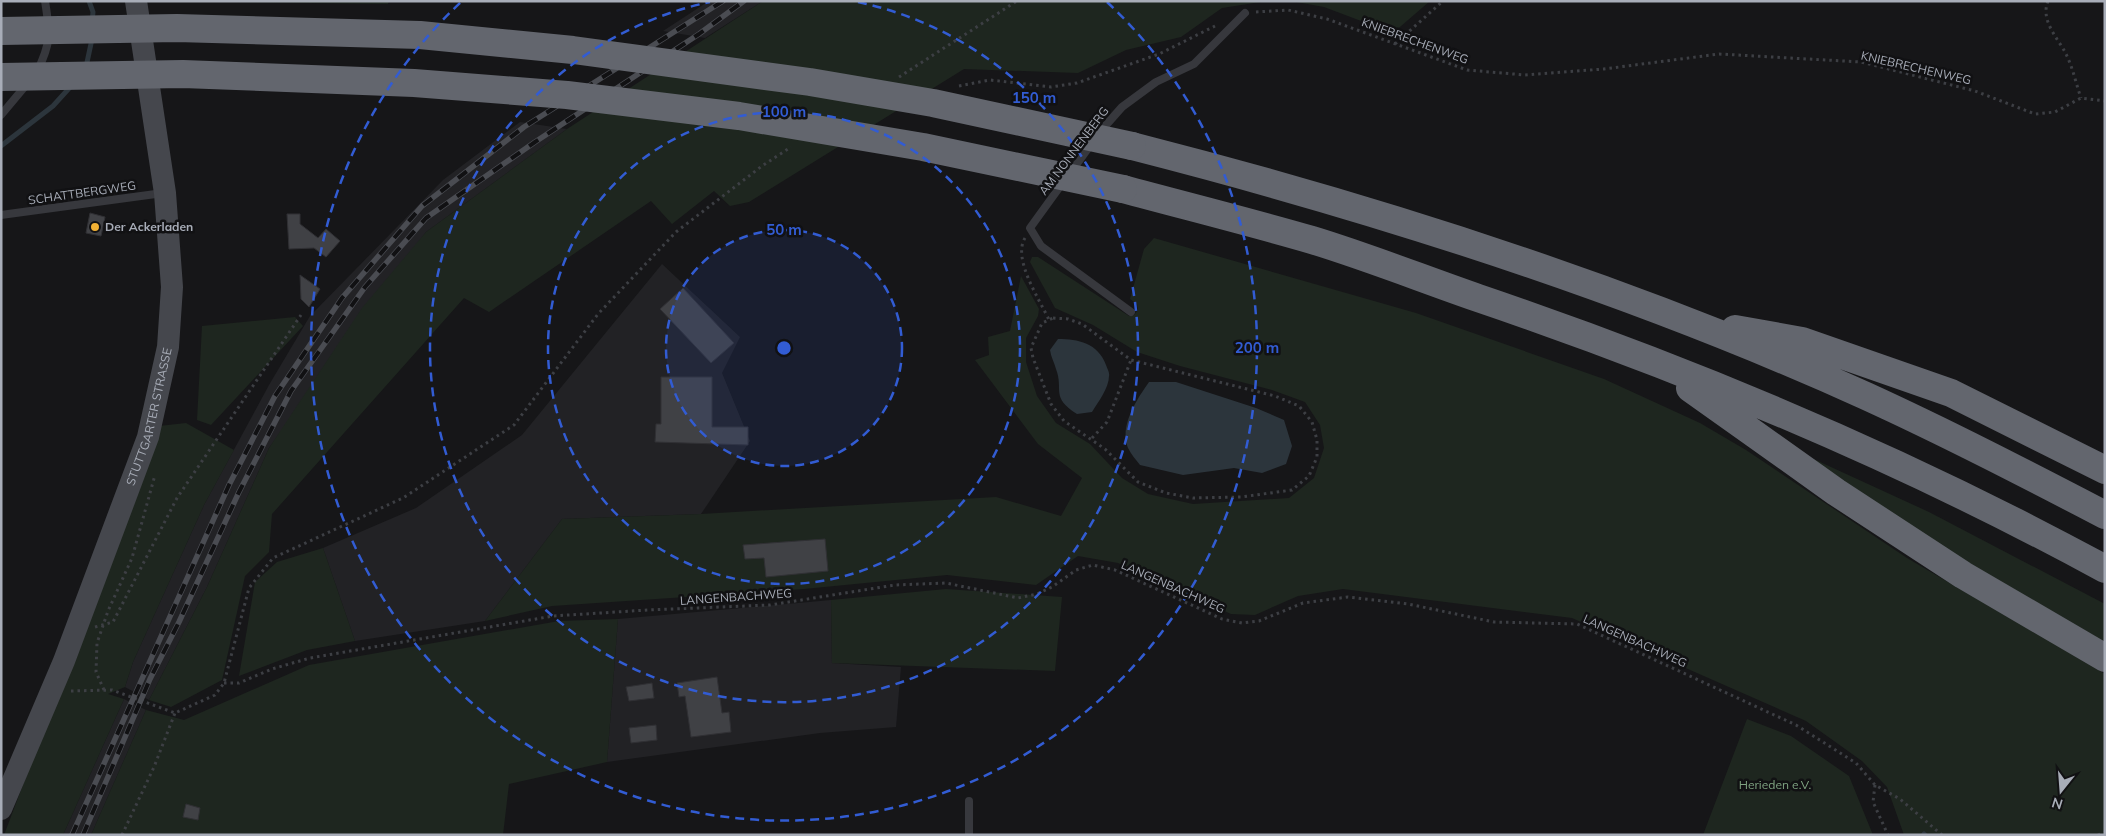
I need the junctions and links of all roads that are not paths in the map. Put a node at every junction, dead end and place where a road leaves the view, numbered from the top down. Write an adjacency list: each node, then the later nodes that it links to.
1 (45, 1): 6 (lane)
2 (136, 1): 7 (main road, STUTTGARTER STRASSE)
3 (1245, 13): 9 (lane, AM NONNENBERG)
4 (1, 31): 10 (highway, bridge)
5 (1, 77): 11 (highway, bridge)
6 (1, 115)
7 (165, 193): 8 (lane, SCHATTBERGWEG); 17 (main road, STUTTGARTER STRASSE)
8 (3, 215)
9 (1131, 312)
10 (1675, 317): 12 (highway); 13 (highway)
11 (1654, 362): 14 (highway); 15 (highway)
12 (2105, 470)
13 (2105, 516)
14 (2105, 569)
15 (2105, 658)
16 (970, 802): 18 (lane)
17 (1, 809)
18 (969, 835)

